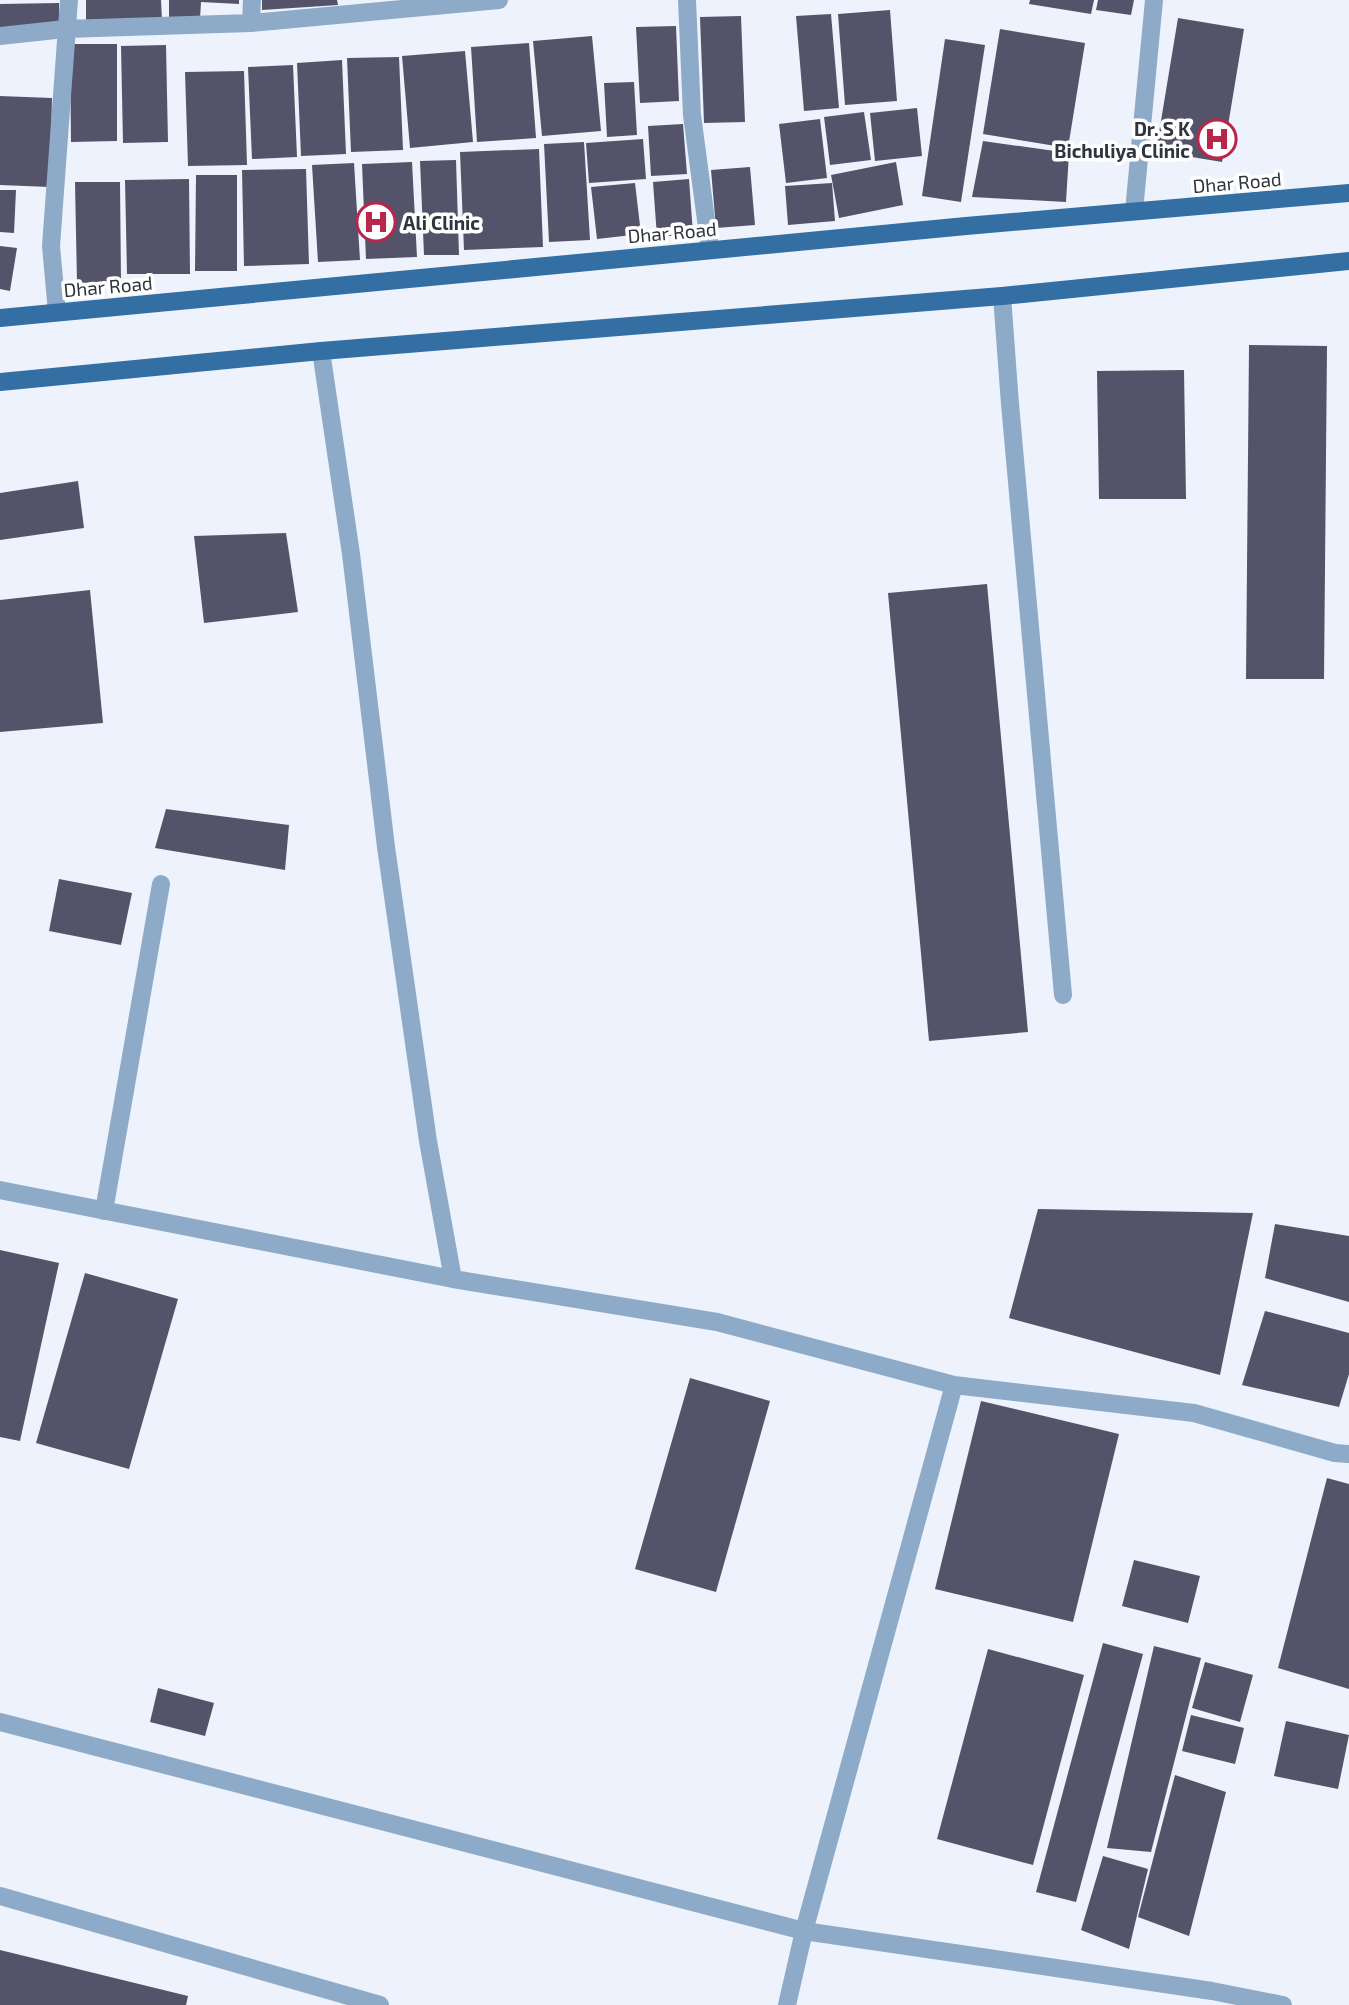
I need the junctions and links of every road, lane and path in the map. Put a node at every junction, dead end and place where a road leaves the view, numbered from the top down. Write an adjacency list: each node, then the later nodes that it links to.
1 (69, 0): 8 (street)
2 (252, 0): 7 (street)
3 (499, 0): 6 (street)
4 (687, 0): 12 (street)
5 (1154, 0): 11 (street)
6 (415, 3): 7 (street)
7 (251, 23): 8 (street)
8 (65, 29): 9 (street); 15 (street)
9 (0, 36)
10 (1349, 193): 11 (main road, Dhar Road)
11 (1134, 211): 12 (main road, Dhar Road)
12 (710, 250): 15 (main road, Dhar Road)
13 (1349, 261): 14 (main road)
14 (1002, 296): 17 (main road); 20 (street)
15 (57, 312): 16 (main road, Dhar Road)
16 (0, 318)
17 (321, 351): 18 (main road); 23 (street)
18 (0, 383)
19 (161, 884): 22 (street)
20 (1063, 995)
21 (0, 1191): 22 (street)
22 (104, 1211): 23 (street)
23 (453, 1279): 24 (street)
24 (954, 1385): 25 (street); 28 (street)
25 (1349, 1454)
26 (0, 1722): 28 (street)
27 (0, 1896): 29 (street)
28 (804, 1931): 30 (street); 31 (street)
29 (380, 2005)
30 (788, 2005)
31 (1283, 2005)

